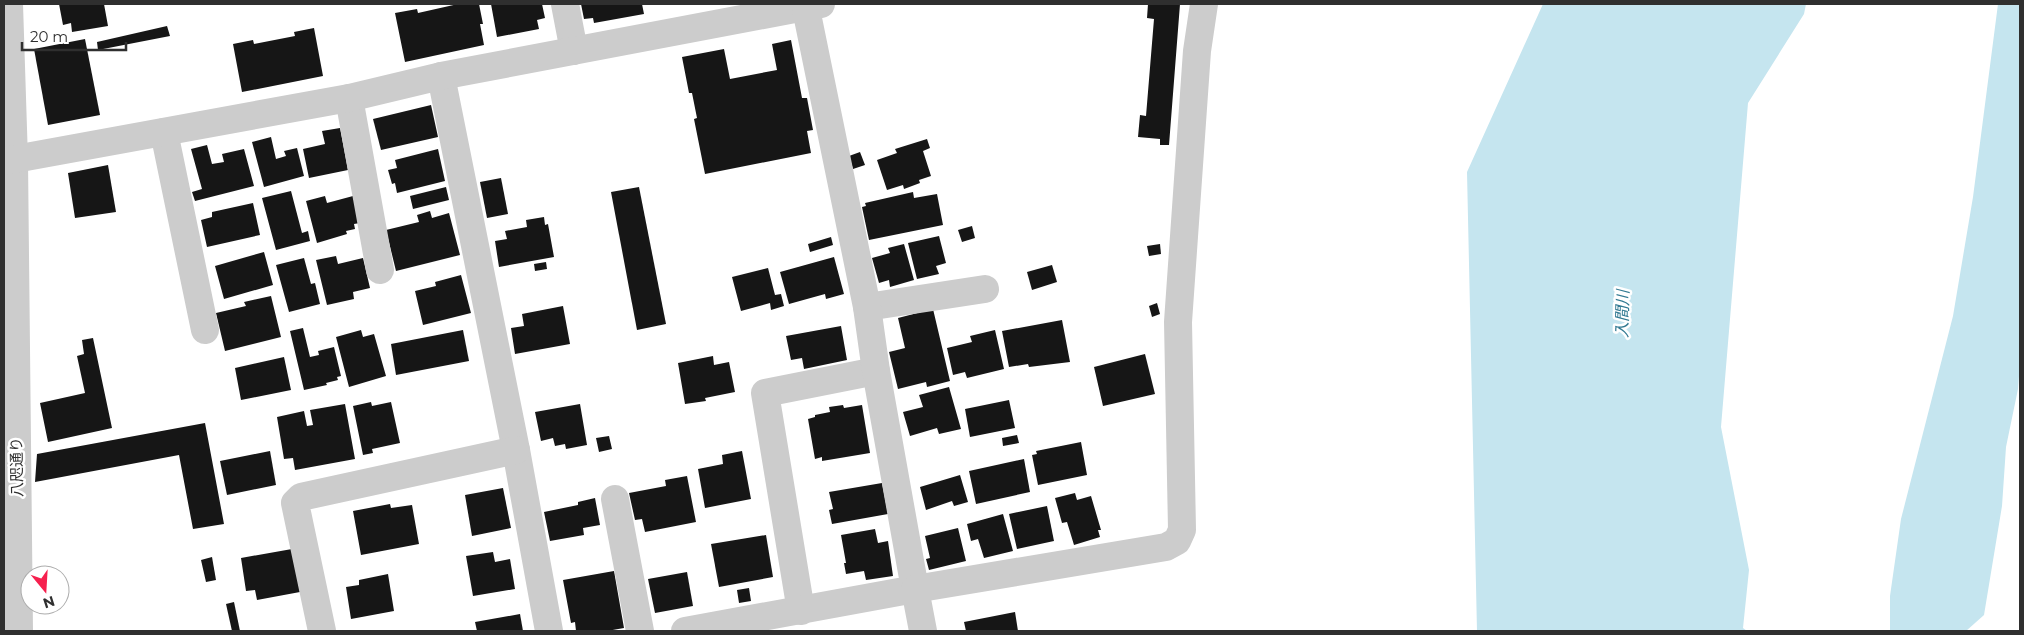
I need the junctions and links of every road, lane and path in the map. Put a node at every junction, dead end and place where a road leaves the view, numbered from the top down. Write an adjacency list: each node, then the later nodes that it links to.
1 (9, 4): 9 (street, 八咫通り)
2 (565, 4): 5 (street)
3 (1204, 4): 17 (street)
4 (811, 5): 5 (street); 12 (street)
5 (574, 52): 6 (street)
6 (441, 76): 7 (street); 15 (street)
7 (349, 98): 8 (street); 10 (street)
8 (164, 132): 9 (street); 13 (street)
9 (9, 160): 20 (street, 八咫通り)
10 (380, 270)
11 (985, 289): 12 (street)
12 (866, 308): 14 (street)
13 (205, 330)
14 (876, 371): 17 (street); 18 (street)
15 (516, 450): 21 (street); 22 (street)
16 (616, 499): 23 (street)
17 (915, 589): 18 (street); 25 (street)
18 (801, 610): 19 (street)
19 (735, 626): 24 (street)
20 (19, 631)
21 (322, 631)
22 (549, 631)
23 (640, 631)
24 (685, 631)
25 (923, 631)

